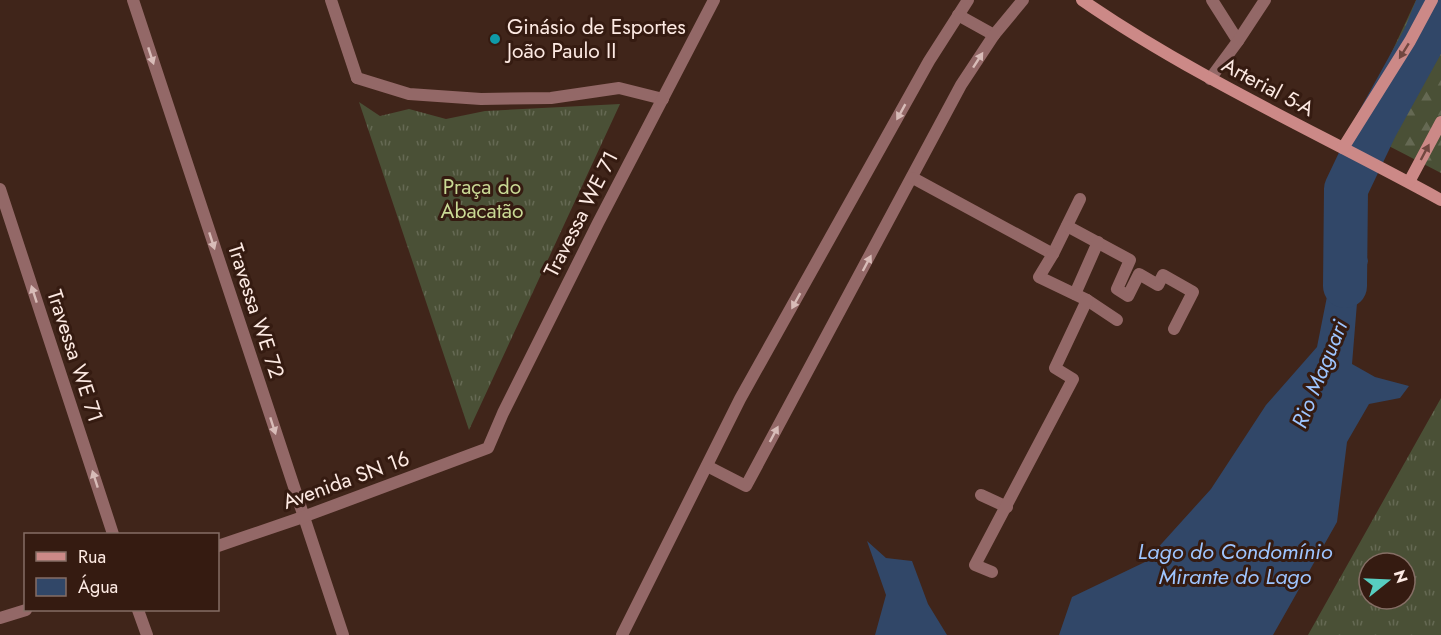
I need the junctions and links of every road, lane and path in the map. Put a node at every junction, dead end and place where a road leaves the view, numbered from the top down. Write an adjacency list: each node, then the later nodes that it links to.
1 (133, 0): 33 (street, Travessa WE 72, one-way to 33)
2 (331, 0): 14 (street)
3 (714, 0): 14 (street, Travessa WE 71)
4 (968, 0): 10 (street)
5 (1023, 0): 11 (street)
6 (1082, 0): 13 (main road, Arterial 5-A)
7 (1212, 0): 12 (street)
8 (1264, 0): 12 (street)
9 (1432, 0): 16 (main road, one-way to 16)
10 (958, 15): 11 (street); 30 (street, one-way to 30)
11 (994, 35): 17 (street, one-way to 11)
12 (1238, 41): 13 (street)
13 (1210, 79): 16 (main road, Arterial 5-A)
14 (663, 99): 29 (street, Travessa WE 71)
15 (1441, 122): 18 (main road, one-way to 15)
16 (1342, 148): 18 (main road, Arterial 5-A)
17 (913, 178): 24 (street); 30 (street, one-way to 17)
18 (1409, 182): 21 (main road, Arterial 5-A)
19 (0, 189): 34 (street, Travessa WE 71, one-way to 19)
20 (1080, 199): 22 (street)
21 (1441, 200)
22 (1067, 225): 23 (street); 24 (street)
23 (1098, 242): 25 (street); 28 (street)
24 (1053, 254): 25 (street)
25 (1075, 294): 26 (street)
26 (1087, 300): 27 (street); 32 (street)
27 (1117, 320)
28 (1174, 328)
29 (488, 448): 33 (street, Avenida SN 16)
30 (710, 460): 42 (street)
31 (981, 495): 32 (street)
32 (1007, 507): 36 (street)
33 (303, 517): 35 (street, Avenida SN 16); 41 (street, Travessa WE 72)
34 (113, 533)
35 (219, 546)
36 (992, 572)
37 (24, 610): 39 (street)
38 (139, 611): 40 (street)
39 (0, 618)
40 (147, 635)
41 (343, 635)
42 (622, 635)

